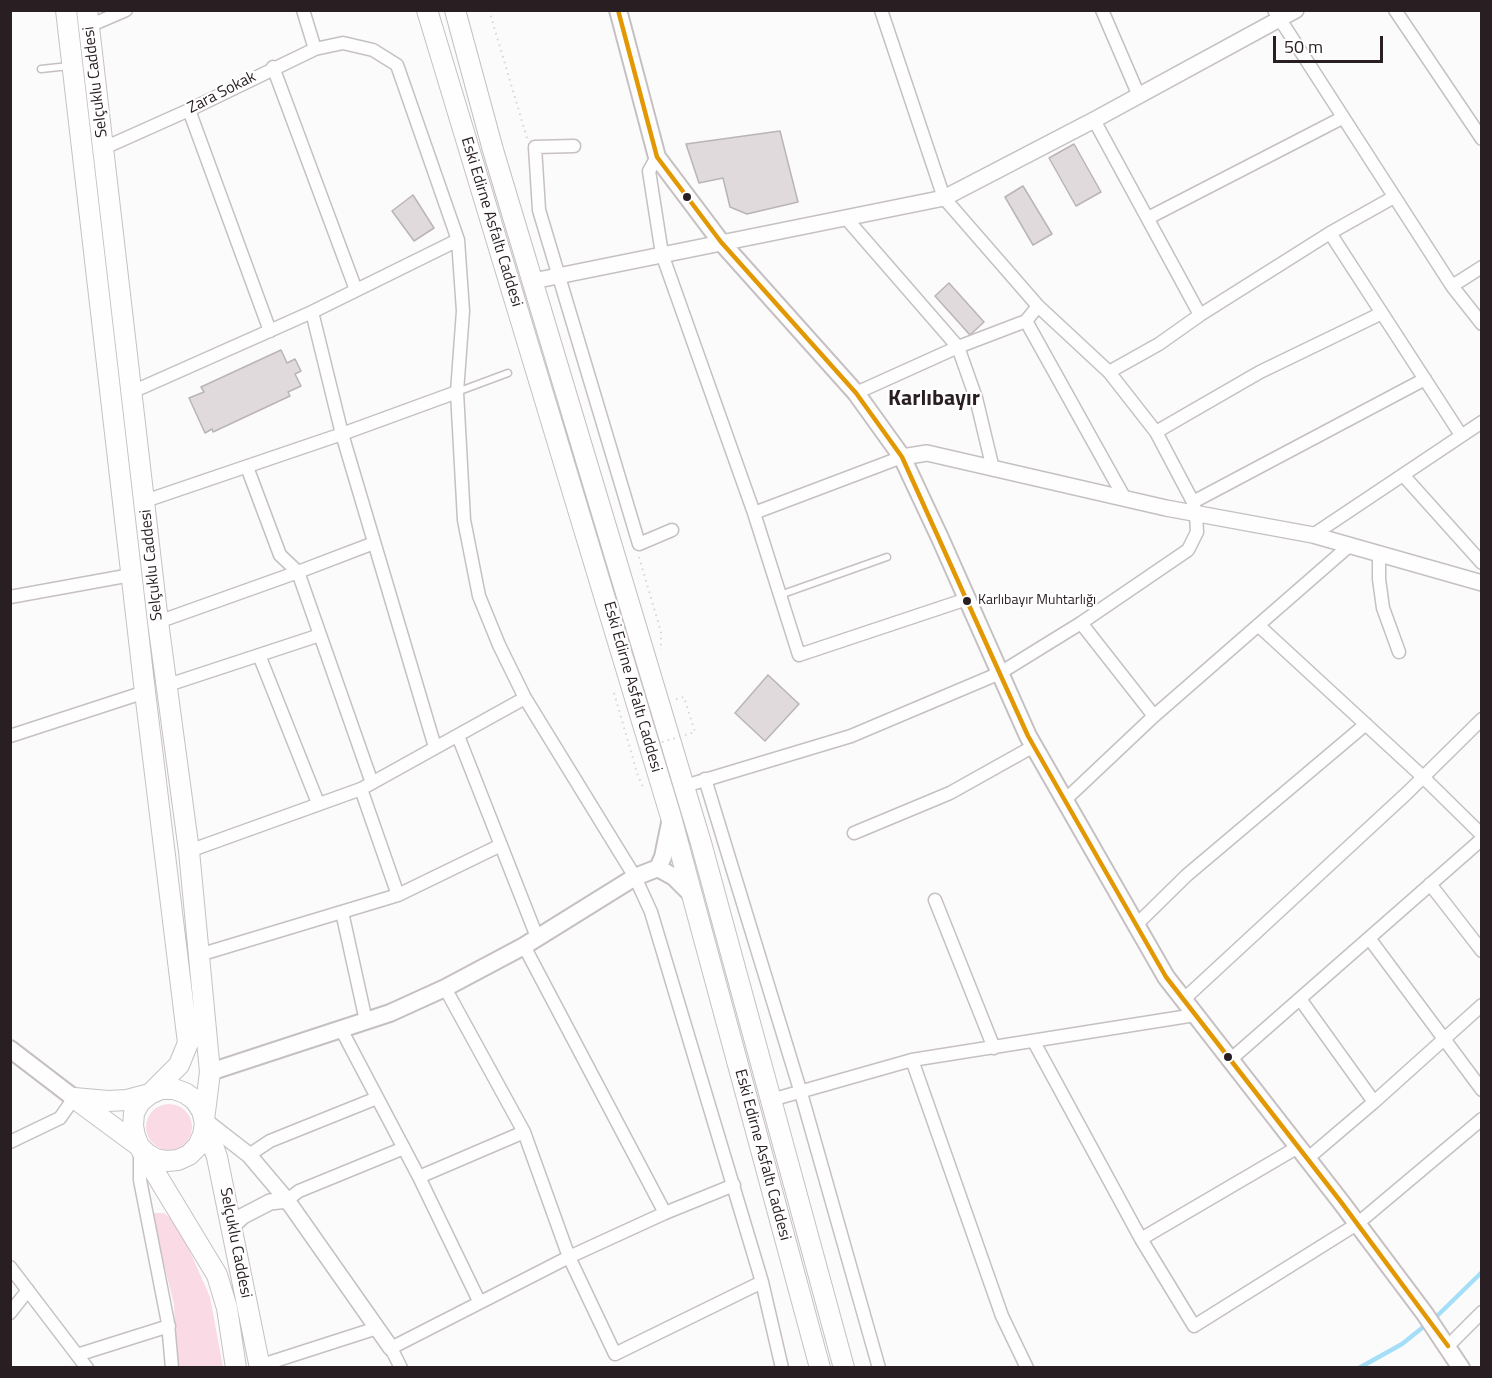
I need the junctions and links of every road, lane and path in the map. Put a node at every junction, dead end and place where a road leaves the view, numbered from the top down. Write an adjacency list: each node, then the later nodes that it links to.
1 (66, 10): 15 (main road, Selçuklu Caddesi)
2 (126, 10): 12 (street)
3 (303, 10): 13 (street)
4 (427, 10): 104 (main road, Eski Edirne Asfaltı Caddesi)
5 (618, 10): 25 (main road)
6 (881, 10): 27 (street)
7 (1102, 10): 18 (street)
8 (1296, 10): 11 (street)
9 (1395, 10): 22 (street)
10 (455, 12): 36 (main road, Eski Edirne Asfaltı Caddesi)
11 (1277, 15): 18 (street); 20 (street)
12 (88, 19): 14 (main road, Selçuklu Caddesi)
13 (315, 49): 16 (street, Zara Sokak); 31 (street, Zara Sokak)
14 (93, 64): 15 (main road); 24 (main road, Selçuklu Caddesi)
15 (73, 66): 17 (lane); 53 (main road, Selçuklu Caddesi)
16 (273, 67): 19 (street, Zara Sokak); 38 (street)
17 (41, 69)
18 (1139, 96): 21 (street)
19 (189, 110): 24 (street, Zara Sokak); 45 (street)
20 (1342, 117): 26 (street); 29 (street)
21 (1094, 120): 27 (street); 29 (street)
22 (1482, 139)
23 (574, 146): 35 (street)
24 (104, 148): 50 (main road, Selçuklu Caddesi)
25 (657, 156): 32 (main road); 33 (street)
26 (1394, 197): 30 (street); 37 (street)
27 (944, 198): 28 (street); 39 (street)
28 (846, 217): 32 (street); 46 (street)
29 (1148, 218): 42 (street)
30 (1330, 232): 41 (street); 42 (street)
31 (458, 240): 38 (street); 51 (street)
32 (721, 242): 33 (street); 52 (main road)
33 (662, 254): 35 (street); 65 (street)
34 (1482, 267): 37 (street)
35 (559, 275): 36 (street); 66 (street)
36 (533, 281): 101 (main road, Eski Edirne Asfaltı Caddesi)
37 (1452, 286): 44 (street)
38 (356, 290): 40 (street)
39 (1038, 306): 43 (street); 47 (street)
40 (312, 312): 45 (street); 56 (street)
41 (1382, 313): 49 (street); 55 (street)
42 (1200, 315): 47 (street)
43 (1026, 321): 46 (street); 62 (street)
44 (1482, 324)
45 (270, 331): 50 (street)
46 (958, 347): 52 (street); 60 (street)
47 (1109, 372): 55 (street)
48 (508, 373): 51 (lane)
49 (1425, 379): 57 (street); 64 (street)
50 (132, 392): 53 (main road); 63 (main road, Selçuklu Caddesi)
51 (457, 392): 56 (street); 88 (street)
52 (856, 393): 58 (main road)
53 (112, 398): 74 (main road, Selçuklu Caddesi)
54 (1482, 422): 57 (street)
55 (1156, 432): 64 (street)
56 (342, 434): 59 (street); 68 (street)
57 (1461, 435): 61 (street)
58 (902, 457): 60 (street); 65 (street); 78 (main road)
59 (247, 467): 63 (street); 73 (street)
60 (993, 469): 62 (street)
61 (1403, 475): 67 (street); 72 (street)
62 (1124, 497): 64 (street)
63 (145, 501): 79 (main road, Selçuklu Caddesi)
64 (1195, 508): 67 (street); 80 (street)
65 (754, 513): 76 (street)
66 (672, 530)
67 (1313, 536): 69 (street)
68 (374, 543): 73 (street); 96 (street)
69 (1349, 546): 70 (street); 81 (street)
70 (1379, 554): 75 (street); 83 (street)
71 (887, 557): 76 (lane)
72 (1482, 563)
73 (298, 572): 79 (street); 82 (street)
74 (131, 575): 77 (street); 87 (main road, Selçuklu Caddesi)
75 (1482, 583)
76 (779, 595): 78 (street)
77 (10, 597)
78 (967, 599): 85 (main road)
79 (158, 622): 86 (main road, Selçuklu Caddesi)
80 (1081, 623): 85 (street); 90 (street)
81 (1258, 625): 90 (street); 91 (street)
82 (320, 635): 84 (street); 100 (street)
83 (1399, 652)
84 (259, 655): 86 (street); 103 (street)
85 (1000, 673): 95 (main road); 99 (street)
86 (168, 686): 108 (main road, Selçuklu Caddesi)
87 (145, 692): 93 (street); 137 (main road, Selçuklu Caddesi)
88 (525, 698): 94 (street); 110 (street)
89 (675, 699): 97 (path, bridge)
90 (1154, 716): 102 (street)
91 (1366, 724): 98 (street); 116 (street)
92 (1480, 724): 98 (street)
93 (10, 736)
94 (458, 736): 96 (street); 107 (street)
95 (1034, 746): 102 (main road); 105 (street)
96 (435, 747): 100 (street)
97 (639, 749)
98 (1423, 777): 106 (street); 123 (street)
99 (705, 778): 101 (street); 136 (street)
100 (366, 786): 103 (street); 112 (street)
101 (685, 786): 140 (main road, Eski Edirne Asfaltı Caddesi)
102 (1065, 800): 116 (main road)
103 (318, 803): 108 (street)
104 (671, 817): 109 (main road); 113 (main road, Eski Edirne Asfaltı Caddesi)
105 (854, 833)
106 (1482, 837): 111 (street)
107 (501, 845): 112 (street); 118 (street)
108 (189, 850): 120 (main road, Selçuklu Caddesi)
109 (658, 868): 110 (main road); 113 (main road)
110 (635, 877): 118 (main road); 151 (street)
111 (1430, 884): 117 (street); 119 (street)
112 (398, 895): 115 (street)
113 (692, 895): 176 (main road, Eski Edirne Asfaltı Caddesi)
114 (935, 900): 130 (street)
115 (342, 912): 120 (street); 126 (street)
116 (1136, 925): 123 (main road)
117 (1369, 938): 122 (street); 128 (street)
118 (530, 941): 121 (main road); 153 (street)
119 (1482, 951)
120 (199, 955): 134 (main road, Selçuklu Caddesi)
121 (445, 988): 126 (main road); 144 (street)
122 (1300, 999): 132 (street); 141 (street)
123 (1183, 1000): 125 (main road)
124 (1482, 1005): 128 (street)
125 (1195, 1015): 129 (street); 132 (main road)
126 (366, 1021): 127 (main road)
127 (342, 1029): 134 (main road); 139 (street)
128 (1444, 1040): 135 (street); 141 (street)
129 (1034, 1042): 130 (street); 156 (street)
130 (994, 1048): 133 (street)
131 (10, 1049): 138 (main road)
132 (1230, 1059): 148 (main road)
133 (912, 1060): 136 (street); 179 (street)
134 (210, 1072): 143 (main road, Selçuklu Caddesi)
135 (1482, 1090)
136 (801, 1093): 140 (street); 178 (street)
137 (150, 1094): 138 (main road); 143 (main road, Selçuklu Caddesi); 146 (main road, Selçuklu Caddesi)
138 (74, 1098): 145 (street); 146 (main road)
139 (377, 1098): 147 (street); 149 (street)
140 (771, 1100): 177 (main road, Eski Edirne Asfaltı Caddesi)
141 (1374, 1102): 148 (street)
142 (1482, 1119): 154 (street)
143 (204, 1120): 146 (main road, Selçuklu Caddesi); 149 (street); 155 (main road, Selçuklu Caddesi)
144 (524, 1132): 150 (street); 157 (street)
145 (10, 1142)
146 (140, 1146): 164 (street); 173 (main road, Selçuklu Caddesi)
147 (404, 1148): 150 (street); 152 (street)
148 (1302, 1153): 154 (main road); 156 (street)
149 (249, 1155): 152 (street)
150 (418, 1177): 161 (street)
151 (734, 1185): 153 (street); 159 (street)
152 (287, 1200): 155 (street); 165 (street)
153 (665, 1213): 157 (street)
154 (1356, 1224): 156 (street); 166 (main road)
155 (231, 1227): 169 (main road, Selçuklu Caddesi)
156 (1141, 1239)
157 (569, 1257): 159 (street); 161 (street)
158 (10, 1267): 160 (street)
159 (762, 1282): 175 (street)
160 (28, 1290): 163 (street); 168 (street)
161 (479, 1301): 167 (street)
162 (1482, 1312): 166 (street)
163 (10, 1313)
164 (169, 1326): 168 (street); 172 (street)
165 (377, 1328): 167 (street); 169 (street)
166 (1449, 1346): 170 (main road)
167 (391, 1348): 174 (street)
168 (77, 1355): 171 (street)
169 (260, 1366)
170 (1459, 1367)
171 (87, 1368)
172 (172, 1368)
173 (236, 1368)
174 (401, 1368)
175 (782, 1368)
176 (820, 1368)
177 (844, 1368)
178 (879, 1368)
179 (1027, 1368)

